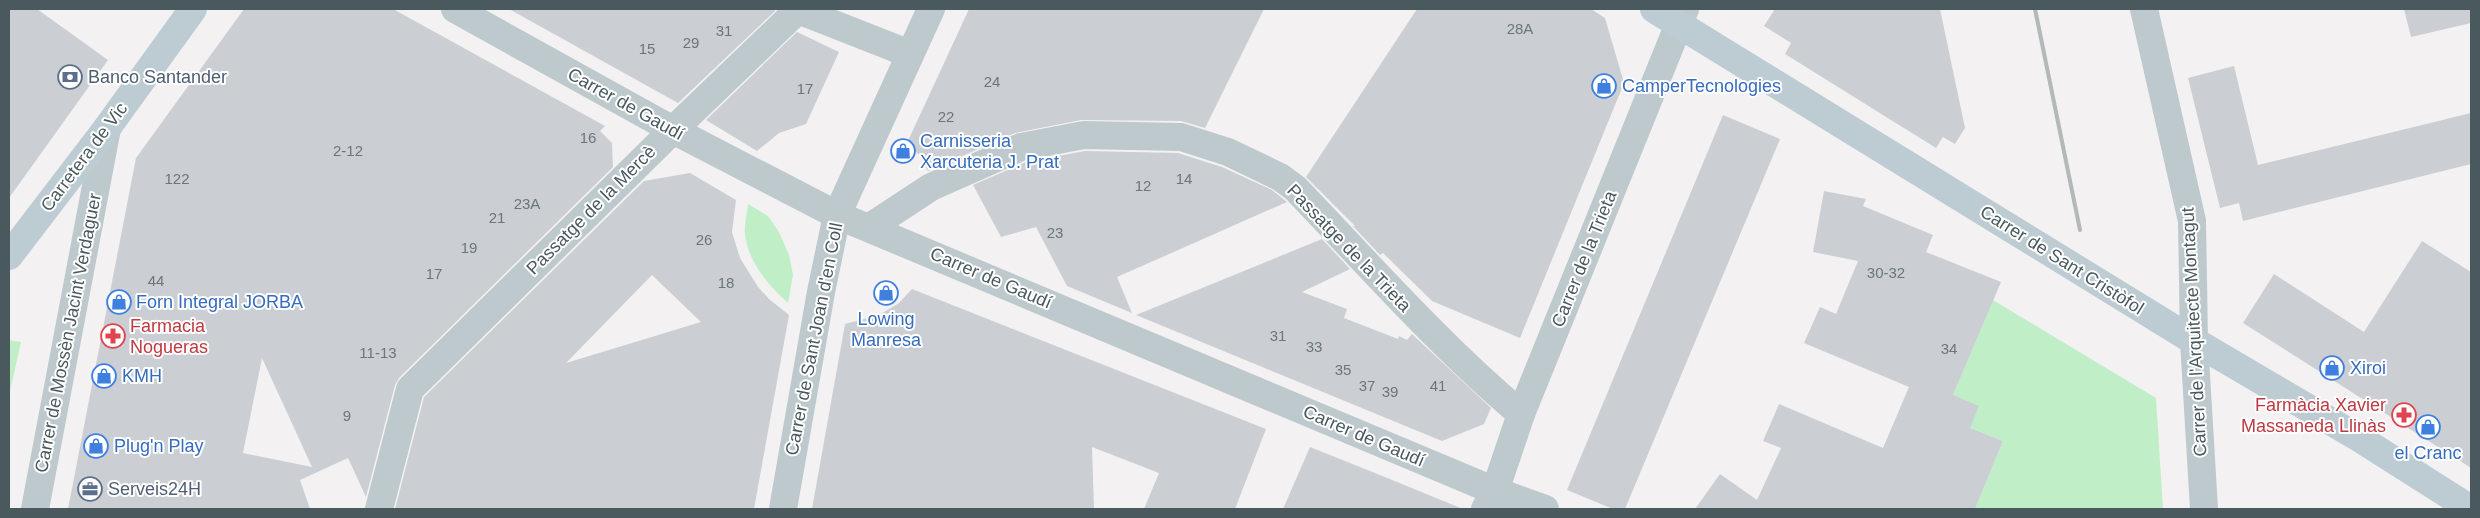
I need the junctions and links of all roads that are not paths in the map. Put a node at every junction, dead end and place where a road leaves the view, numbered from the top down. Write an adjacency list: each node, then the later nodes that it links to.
1 (194, 9): 8 (street, Carretera de Vic)
2 (455, 9): 9 (street, Carrer de Gaudí)
3 (931, 9): 7 (street, Carrer de Sant Joan d'en Coll)
4 (1654, 9): 6 (street, Carrer de Sant Cristòfol)
5 (2144, 9): 13 (street, Carrer de l'Arquitecte Montagut)
6 (1682, 16): 13 (street, Carrer de Sant Cristòfol); 14 (street, Carrer de la Trieta)
7 (910, 54): 9 (street, Passatge de la Mercè); 10 (street, Carrer de Sant Joan d'en Coll)
8 (107, 128): 12 (street, Carretera de Vic); 16 (street, Carrer de Mossèn Jacint Verdaguer)
9 (673, 130): 10 (street, Carrer de Gaudí); 17 (street, Passatge de la Mercè)
10 (837, 215): 11 (street, Carrer de Gaudí); 18 (street, Carrer de Sant Joan d'en Coll)
11 (870, 227): 14 (street, Passatge de la Trieta); 15 (street, Carrer de Gaudí)
12 (9, 256)
13 (2194, 341): 20 (street, Carrer de l'Arquitecte Montagut); 21 (street, Carrer de Sant Cristòfol)
14 (1521, 414): 15 (street, Carrer de la Trieta)
15 (1490, 500): 19 (street, Carrer de Gaudí)
16 (35, 509)
17 (380, 509)
18 (783, 509)
19 (1545, 509)
20 (2204, 509)
21 (2471, 509)

